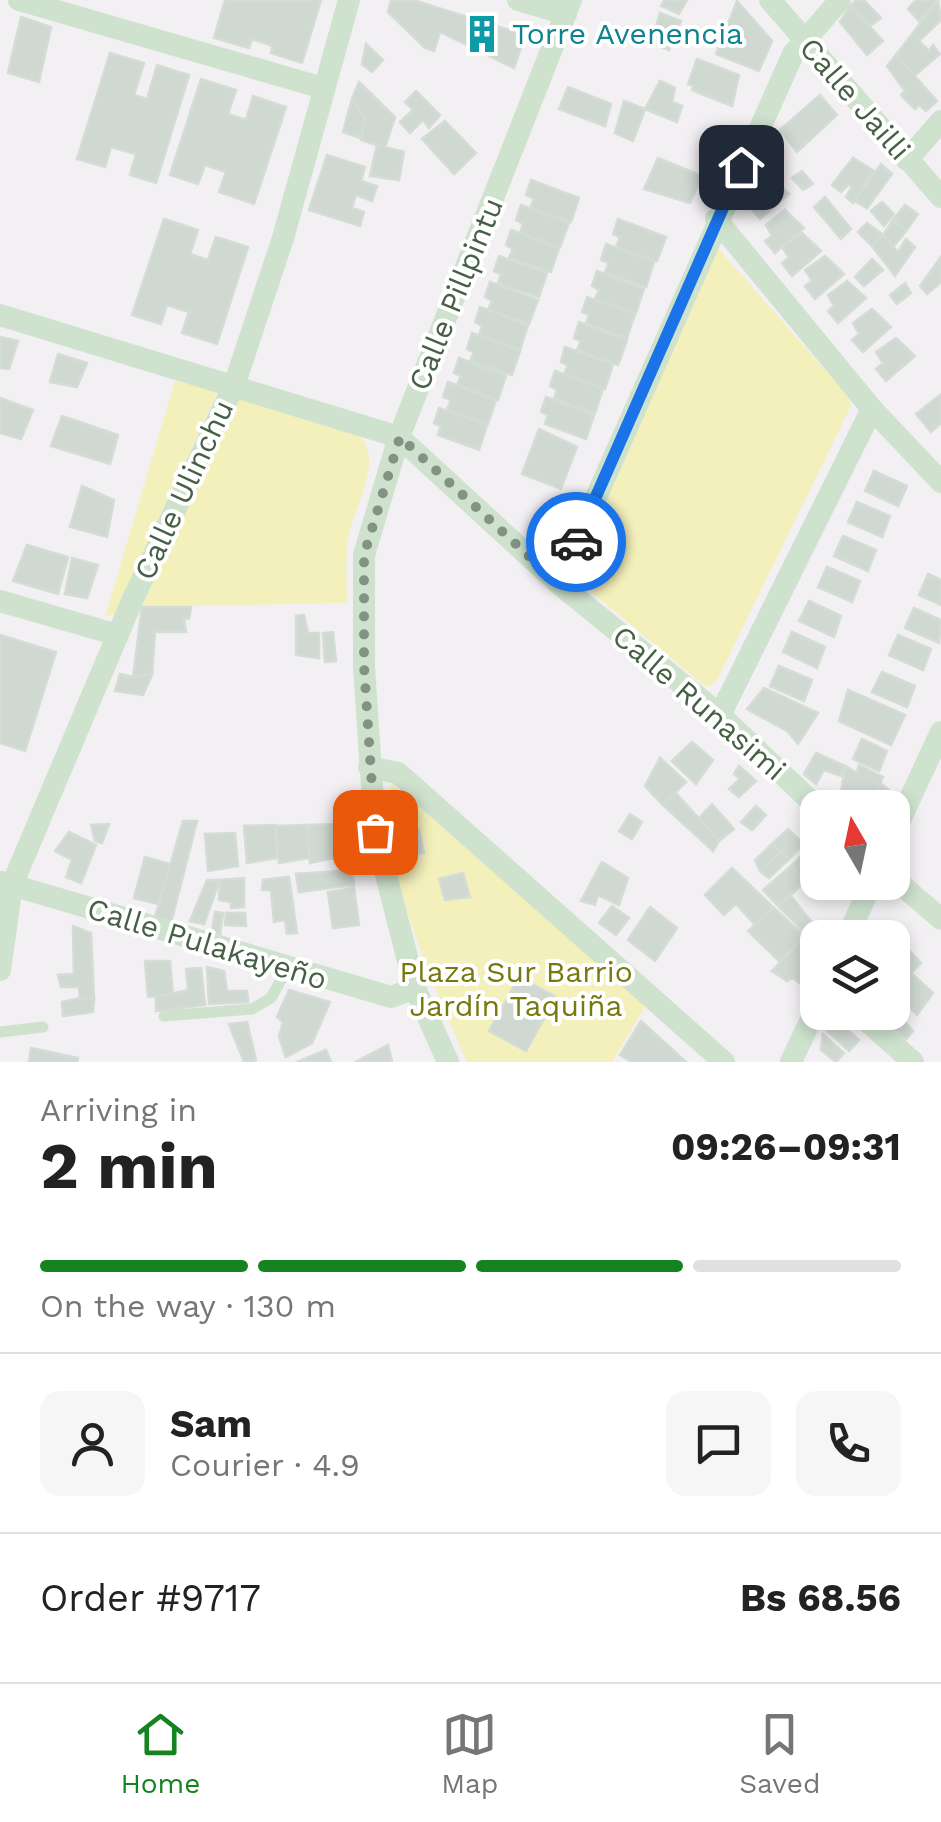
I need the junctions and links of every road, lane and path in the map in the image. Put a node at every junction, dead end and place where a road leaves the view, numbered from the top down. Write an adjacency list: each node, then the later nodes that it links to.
1 (19, 0): 8 (street)
2 (349, 0): 8 (street, Calle Ulinchu)
3 (518, 0): 6 (street)
4 (770, 0): 7 (street, Calle Jailli)
5 (840, 0): 7 (street)
6 (569, 7): 16 (street, Calle Pillpintu)
7 (805, 40): 10 (street, Calle Jailli); 12 (street)
8 (323, 88): 14 (street, Calle Ulinchu)
9 (941, 121): 10 (street)
10 (907, 160): 11 (street, Calle Jailli)
11 (941, 197)
12 (716, 219): 15 (street); 18 (street)
13 (0, 315): 14 (street, Calle Runasimi)
14 (234, 383): 16 (street, Calle Runasimi); 20 (street, Calle Ulinchu)
15 (872, 409): 17 (street); 21 (street)
16 (400, 437): 18 (street, Calle Runasimi); 23 (street, Calle Pillpintu)
17 (941, 482)
18 (558, 583): 21 (street, Calle Runasimi)
19 (0, 601): 20 (street)
20 (118, 634): 26 (street, Calle Ulinchu)
21 (720, 715): 24 (street, Calle Runasimi)
22 (941, 732): 25 (street)
23 (369, 767): 31 (street, Calle Pillpintu); 38 (street)
24 (800, 791)
25 (910, 798)
26 (6, 883): 29 (street, Calle Pulakayeño); 30 (street, Calle Ulinchu)
27 (910, 893): 28 (street)
28 (941, 920)
29 (287, 969): 31 (street, Calle Pulakayeño); 32 (lane)
30 (0, 970)
31 (414, 988): 37 (street, Calle Pillpintu)
32 (164, 1016)
33 (43, 1027): 36 (lane)
34 (806, 1030): 39 (street)
35 (877, 1030): 40 (street)
36 (0, 1032)
37 (448, 1062)
38 (724, 1062)
39 (791, 1062)
40 (913, 1062)

